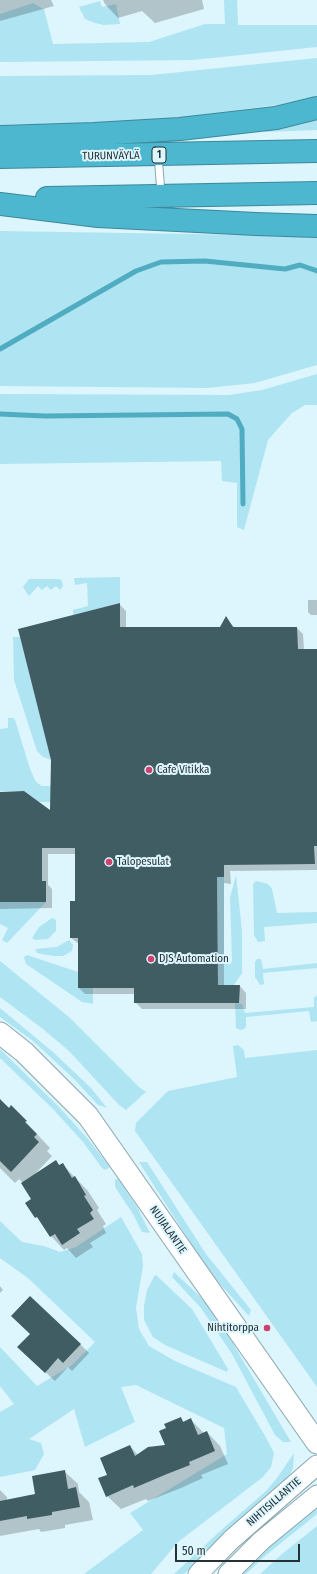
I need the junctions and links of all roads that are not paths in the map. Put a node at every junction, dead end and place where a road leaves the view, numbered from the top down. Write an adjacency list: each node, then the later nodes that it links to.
1 (317, 108): 2 (highway)
2 (0, 137)
3 (317, 151): 4 (highway, TURUNVÄYLÄ / 1)
4 (158, 155): 5 (highway, TURUNVÄYLÄ / 1); 7 (lane)
5 (0, 157)
6 (317, 193): 7 (highway)
7 (161, 196): 8 (highway)
8 (0, 199)
9 (0, 204): 10 (highway)
10 (317, 226)
11 (0, 1033): 12 (main road, NUIJALANTIE)
12 (317, 1443)
13 (317, 1465): 15 (street, NIHTISILLANTIE)
14 (317, 1495): 16 (street, NIHTISILLANTIE)
15 (198, 1574)
16 (228, 1574)

